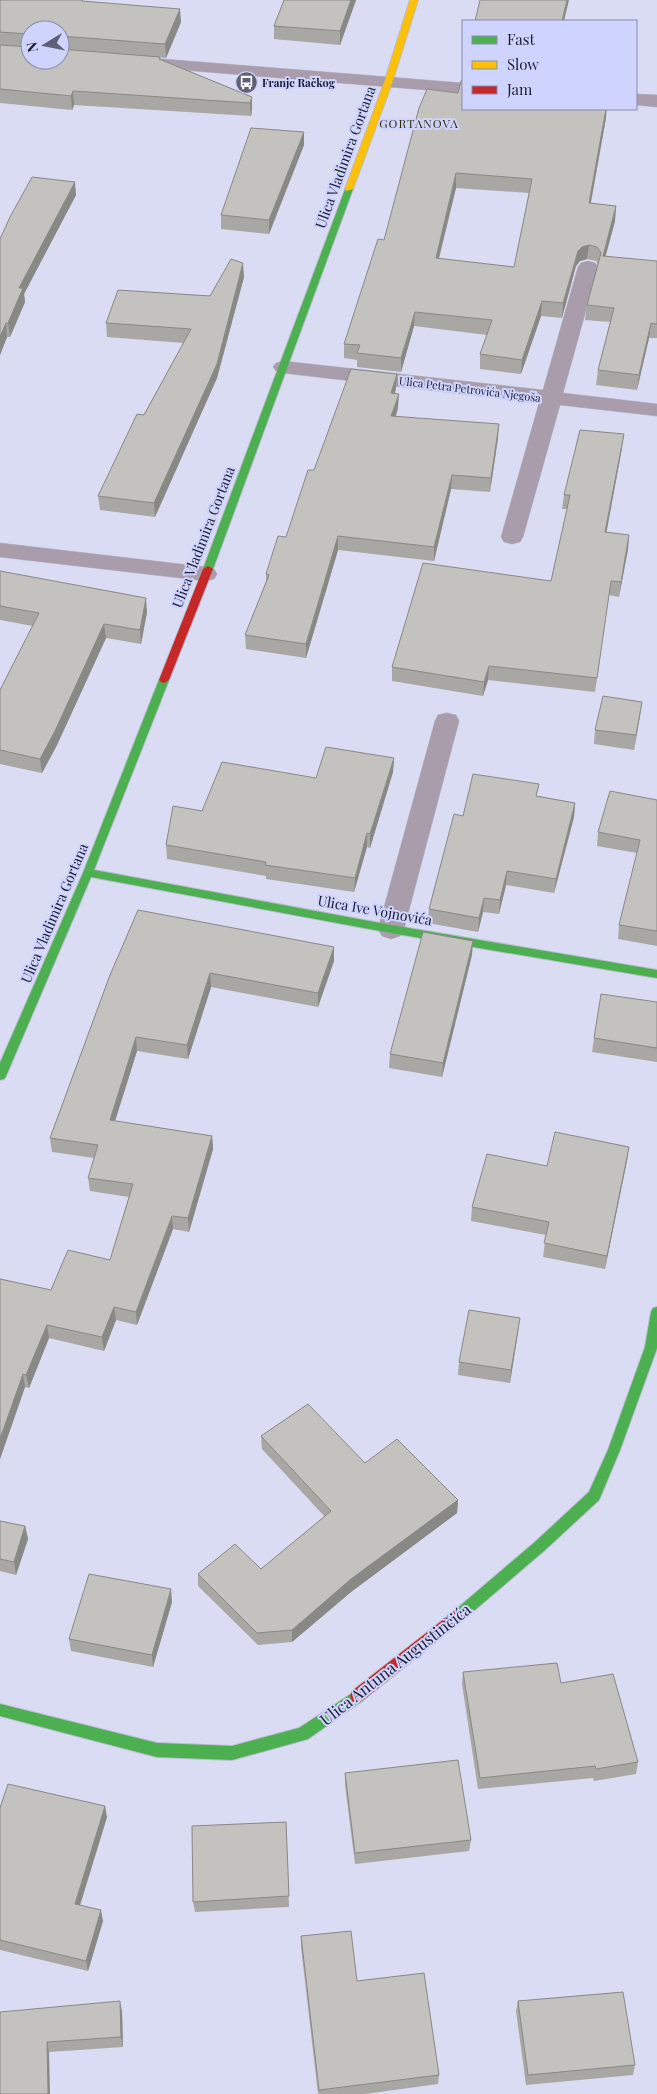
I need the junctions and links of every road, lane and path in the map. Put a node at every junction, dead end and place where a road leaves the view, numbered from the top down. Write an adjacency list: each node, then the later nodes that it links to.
1 (414, 0): 3 (street, Ulica Vladimira Gortana)
2 (120, 61): 3 (street)
3 (388, 83): 4 (street); 8 (street, Ulica Vladimira Gortana)
4 (462, 88)
5 (637, 100): 6 (street)
6 (657, 101)
7 (588, 267): 9 (street)
8 (283, 367): 9 (street, Ulica Petra Petrovića Njegoša); 13 (street, Ulica Vladimira Gortana)
9 (551, 398): 10 (street, Ulica Petra Petrovića Njegoša); 11 (street)
10 (657, 410)
11 (512, 537)
12 (0, 550): 13 (street)
13 (206, 574): 15 (street, Ulica Vladimira Gortana)
14 (447, 721): 16 (street)
15 (88, 873): 16 (street, Ulica Ive Vojnovića); 18 (street, Ulica Vladimira Gortana)
16 (391, 928): 17 (street, Ulica Ive Vojnovića)
17 (657, 974)
18 (0, 1076)
19 (657, 1312): 20 (street, Ulica Antuna Augustinčića)
20 (654, 1348): 21 (street, Ulica Antuna Augustinčića)
21 (0, 1710)

